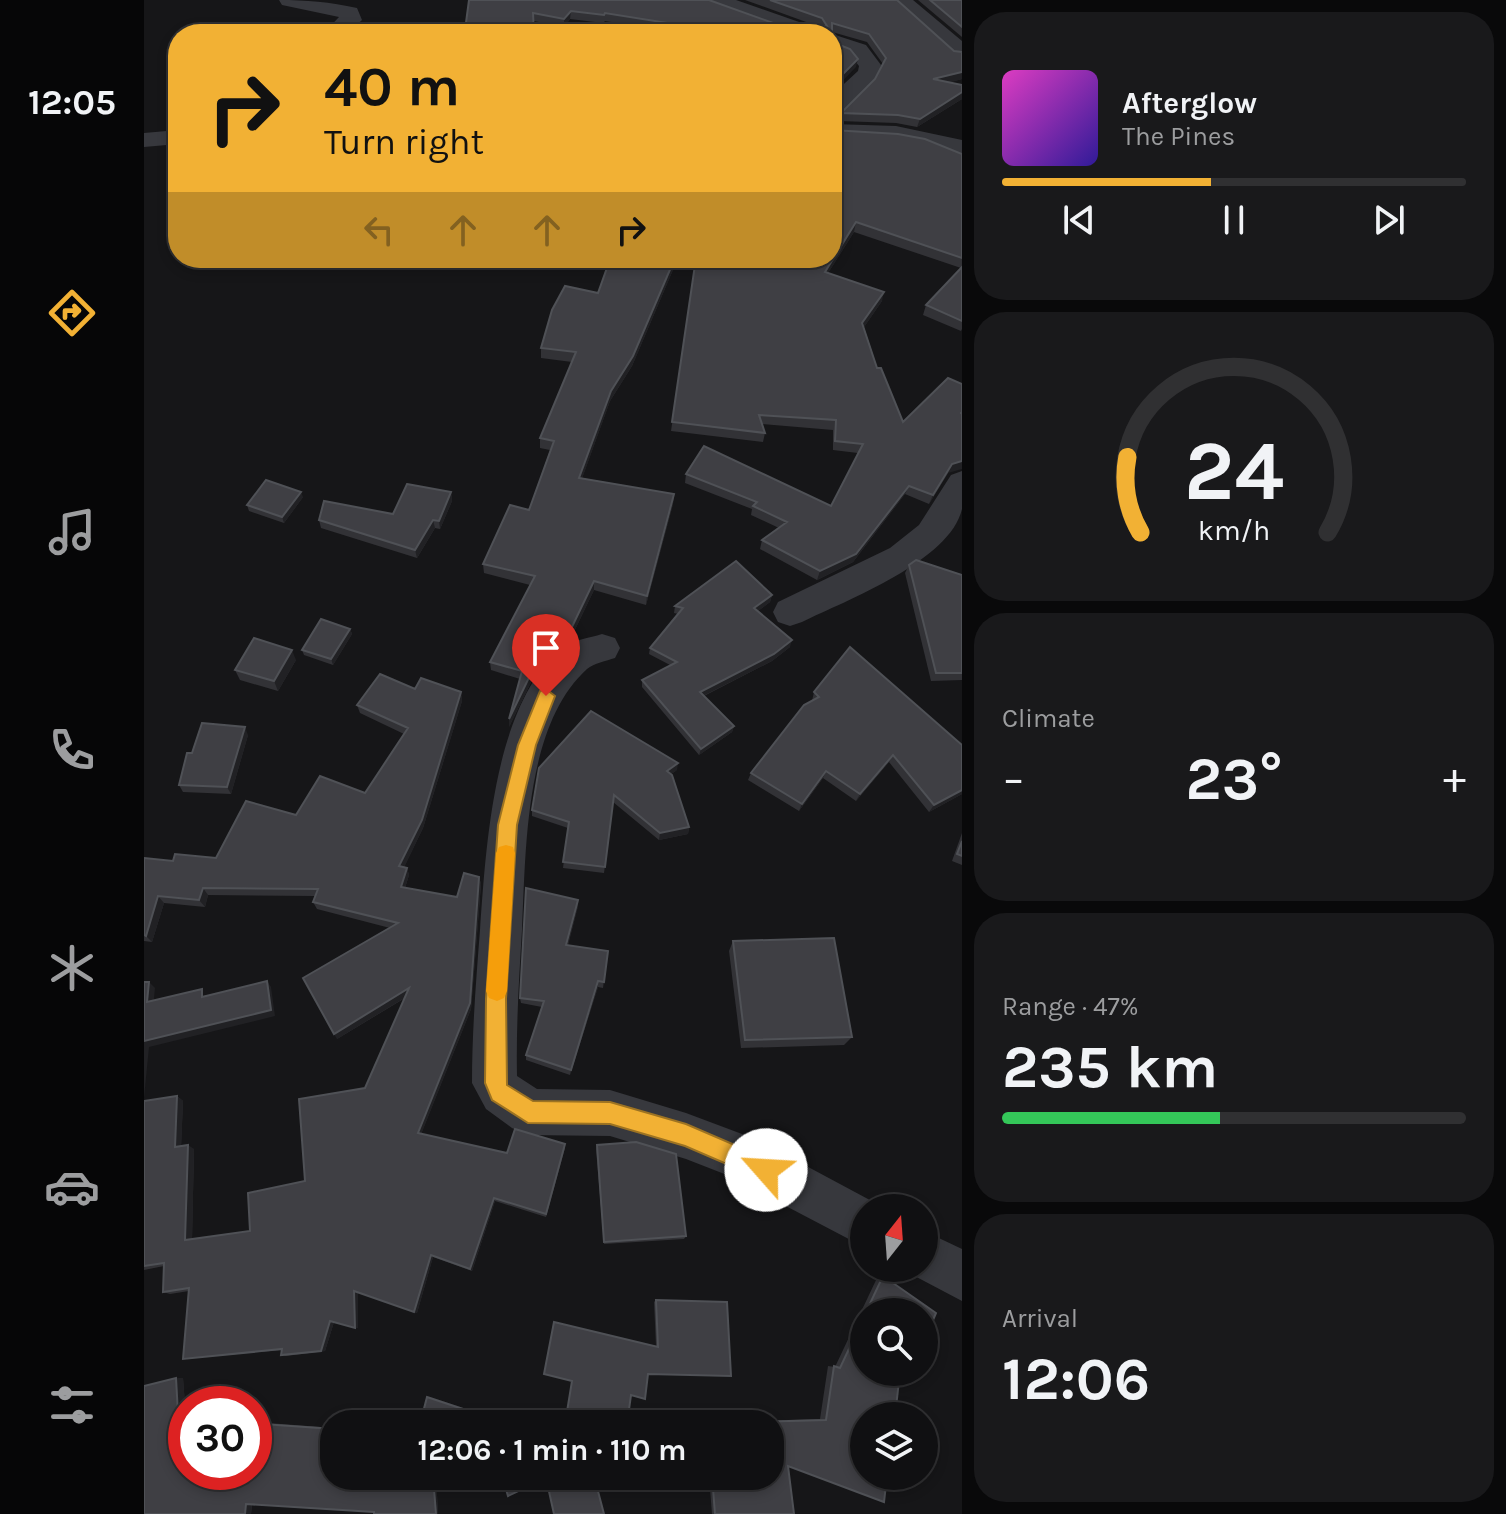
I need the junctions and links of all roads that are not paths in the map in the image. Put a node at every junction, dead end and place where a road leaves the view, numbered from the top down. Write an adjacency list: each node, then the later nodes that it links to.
1 (290, 0): 4 (street)
2 (716, 0): 5 (street)
3 (900, 0): 7 (street)
4 (346, 24)
5 (783, 24)
6 (842, 44): 8 (street)
7 (962, 52)
8 (842, 98)
9 (842, 131): 12 (street)
10 (168, 138): 11 (street)
11 (144, 140)
12 (962, 147)
13 (962, 483): 14 (street)
14 (790, 612)
15 (602, 648): 16 (street)
16 (850, 1215)
17 (938, 1263): 18 (street)
18 (962, 1276)

